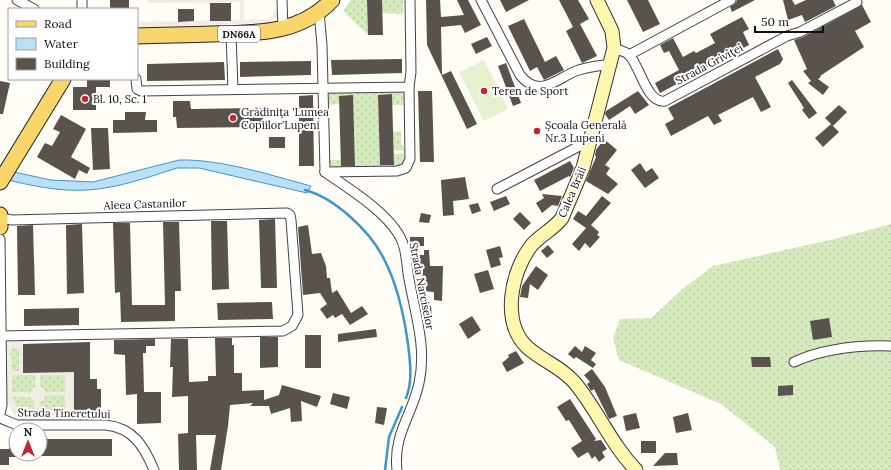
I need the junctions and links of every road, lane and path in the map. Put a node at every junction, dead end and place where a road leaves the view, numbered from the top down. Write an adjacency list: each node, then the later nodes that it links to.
1 (17, 0): 9 (street)
2 (282, 0): 11 (street)
3 (332, 0): 10 (main road, DN66A)
4 (410, 0): 19 (street)
5 (480, 0): 16 (street)
6 (597, 0): 14 (main road, Calea Brăii)
7 (731, 0): 15 (street)
8 (857, 2): 15 (street, Strada Griviţei)
9 (32, 8)
10 (319, 12): 11 (main road, DN66A); 20 (street)
11 (283, 29): 12 (main road, DN66A)
12 (231, 34): 13 (main road, DN66A); 21 (street)
13 (138, 36)
14 (614, 48): 15 (street); 16 (main road, Calea Brăii)
15 (629, 55)
16 (610, 64): 22 (main road, Calea Brăii)
17 (63, 80): 24 (main road)
18 (136, 80): 21 (street)
19 (409, 87): 20 (street); 23 (street)
20 (323, 88): 21 (street); 23 (street)
21 (233, 89)
22 (591, 140): 25 (street); 36 (main road, Calea Brăii)
23 (325, 172): 35 (street, Strada Narciselor)
24 (0, 182)
25 (497, 189)
26 (0, 220): 29 (street, Aleea Castanilor)
27 (0, 238): 28 (street)
28 (1, 268): 29 (street)
29 (0, 336): 32 (street)
30 (891, 346): 31 (street)
31 (794, 362)
32 (0, 414)
33 (0, 418): 34 (street, Strada Tineretului)
34 (154, 470)
35 (397, 470)
36 (636, 470)

